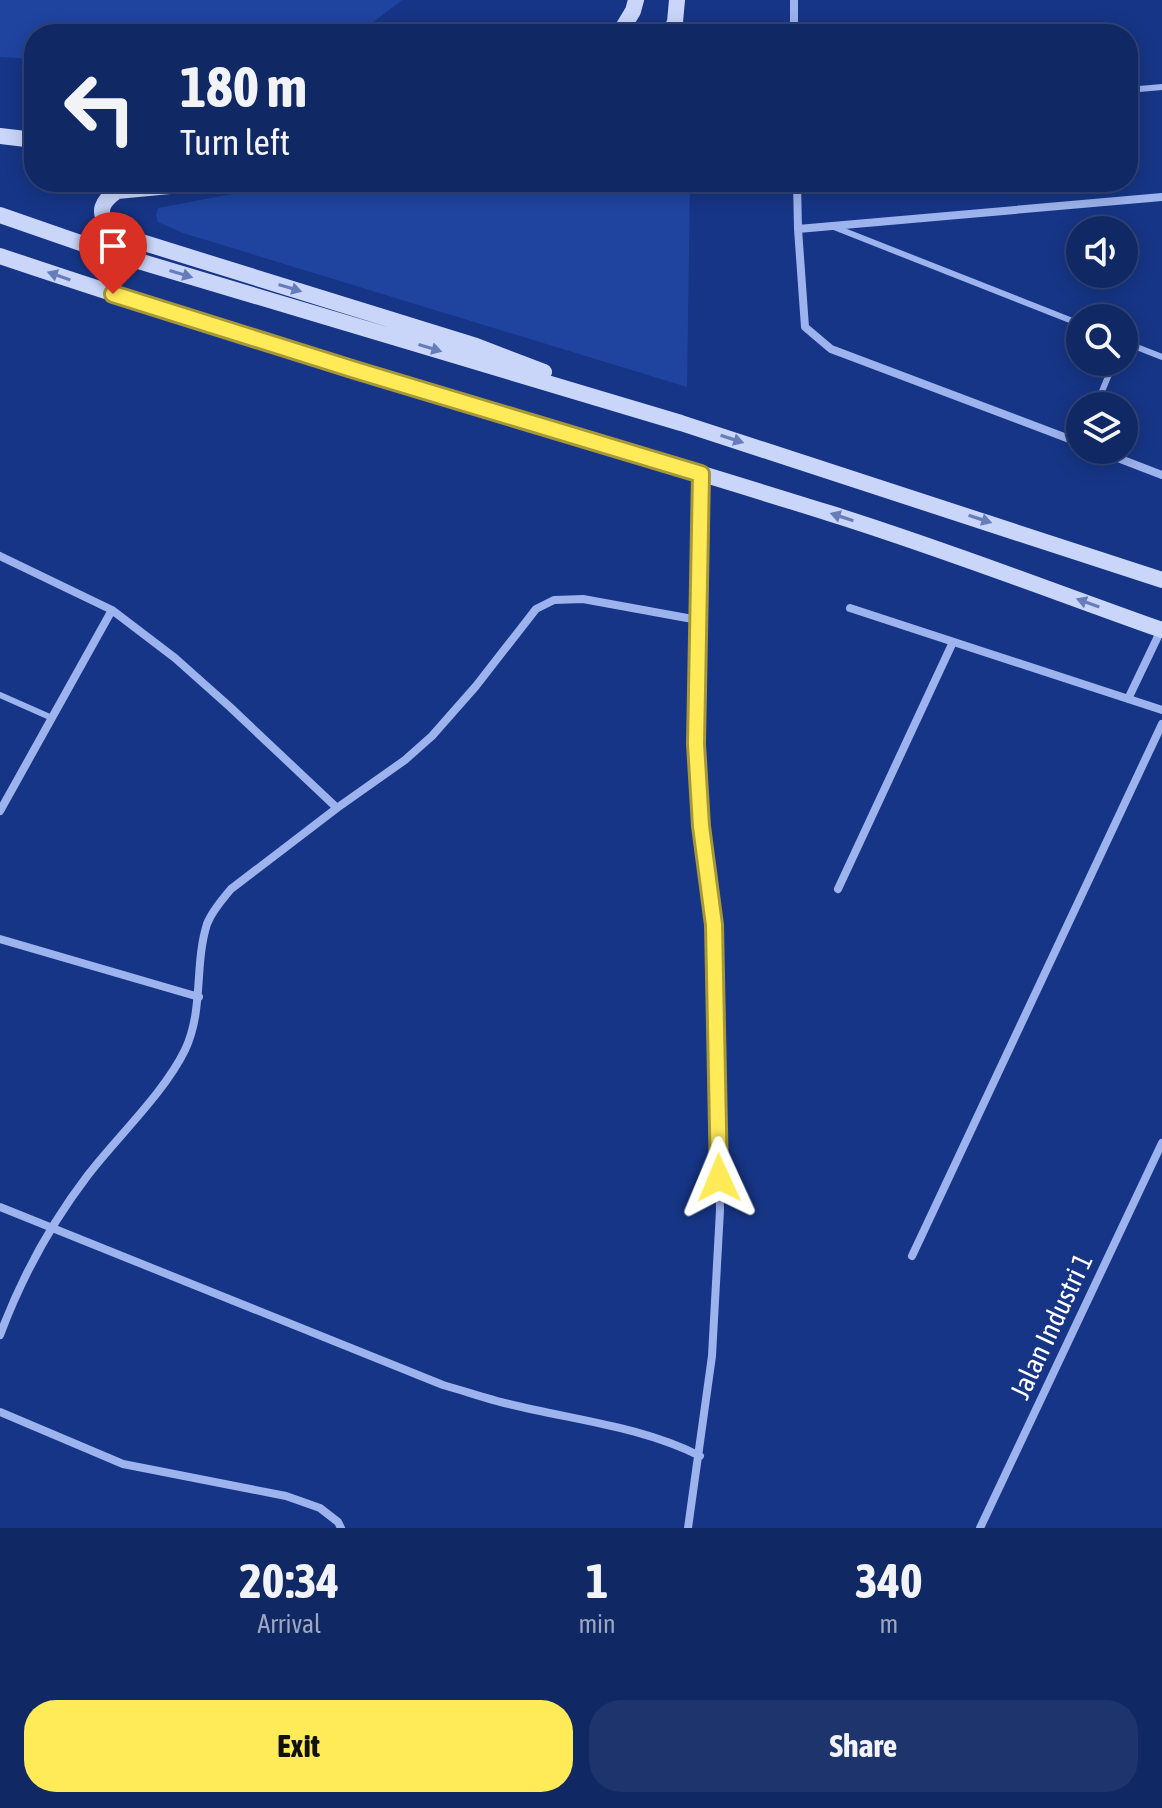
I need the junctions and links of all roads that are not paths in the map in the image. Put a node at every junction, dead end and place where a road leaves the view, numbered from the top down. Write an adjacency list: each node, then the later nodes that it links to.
1 (636, 0): 4 (main road)
2 (677, 0): 5 (main road)
3 (794, 0): 6 (street)
4 (625, 24)
5 (674, 24)
6 (794, 24)
7 (1162, 87): 8 (lane)
8 (1138, 89)
9 (0, 136): 10 (main road)
10 (24, 139)
11 (116, 192): 21 (main road, one-way to 21)
12 (797, 192): 16 (street)
13 (1162, 197): 15 (street)
14 (0, 215): 21 (main road, one-way to 21)
15 (832, 226): 16 (street); 18 (lane)
16 (798, 229): 22 (street)
17 (0, 256): 24 (main road, one-way to 17)
18 (1066, 318)
19 (1138, 348): 20 (lane)
20 (1162, 357)
21 (681, 423): 27 (main road, one-way to 27)
22 (1066, 438)
23 (1133, 464): 25 (street)
24 (701, 474): 30 (street); 31 (main road, one-way to 24)
25 (1162, 475)
26 (0, 556): 29 (street)
27 (1162, 580)
28 (850, 608): 32 (street)
29 (112, 610): 36 (street); 38 (street)
30 (698, 620): 38 (street); 51 (street)
31 (1162, 630): 34 (street)
32 (953, 642): 34 (street); 40 (street)
33 (0, 695): 36 (lane)
34 (1128, 699): 35 (street)
35 (1162, 710)
36 (52, 718): 39 (street)
37 (1162, 724): 46 (street)
38 (337, 808): 42 (street)
39 (0, 811)
40 (838, 889)
41 (0, 939): 42 (street)
42 (199, 997): 45 (street)
43 (1162, 1143): 54 (street, Jalan Industri 1)
44 (0, 1207): 45 (street)
45 (52, 1228): 48 (street); 51 (street)
46 (912, 1256)
47 (0, 1304): 48 (street)
48 (10, 1310): 49 (street)
49 (0, 1335)
50 (0, 1412): 52 (street)
51 (700, 1456): 53 (street)
52 (341, 1528)
53 (688, 1528)
54 (980, 1528)

